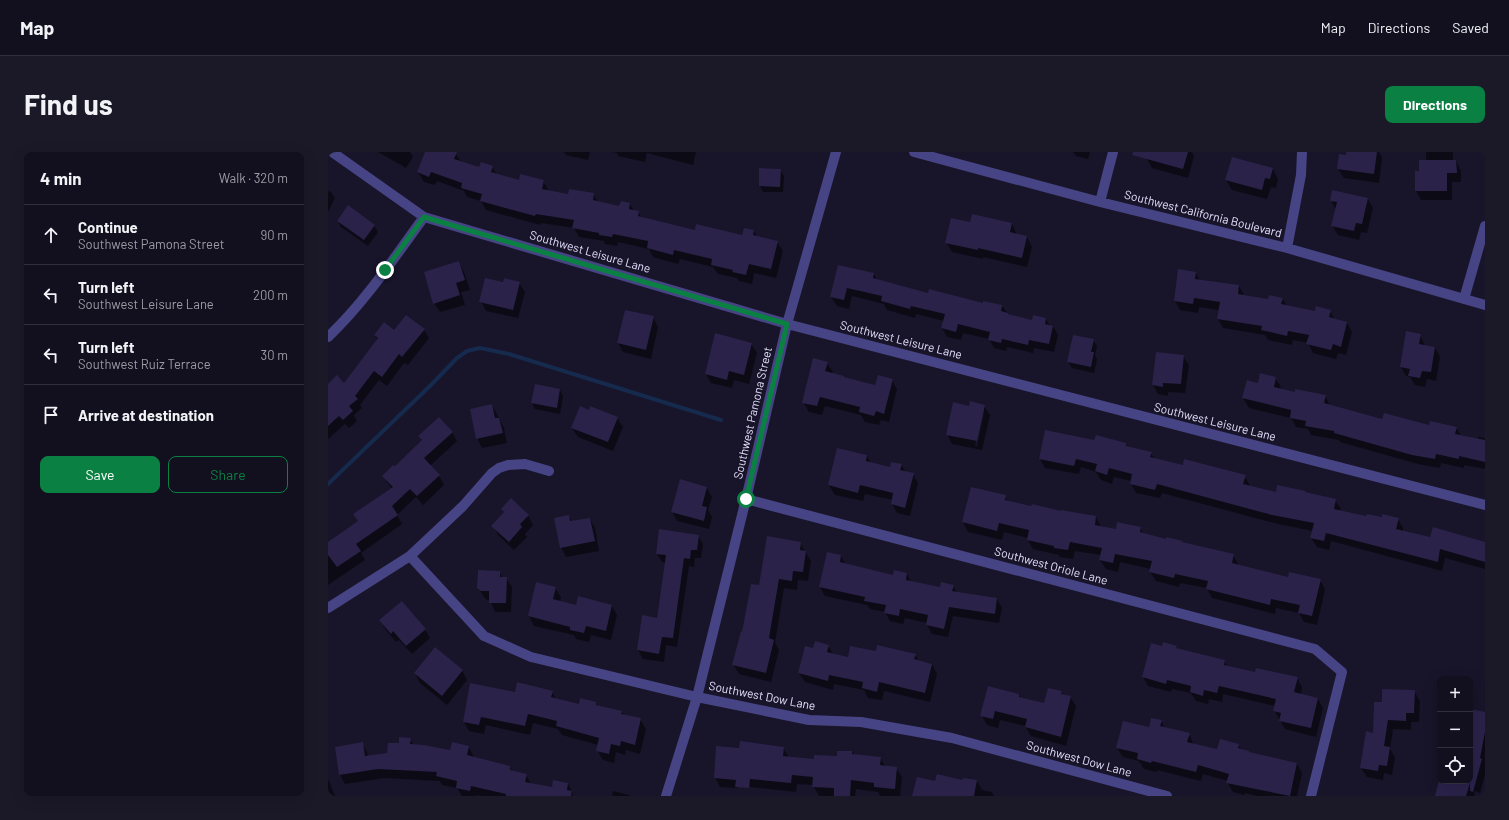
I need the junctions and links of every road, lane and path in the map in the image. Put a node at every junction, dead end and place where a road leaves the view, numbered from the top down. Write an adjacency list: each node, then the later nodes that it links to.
1 (332, 152): 7 (street, Southwest Leisure Lane)
2 (836, 152): 12 (street, Southwest Pamona Street)
3 (914, 152): 6 (street, Southwest California Boulevard)
4 (1113, 152): 6 (street)
5 (1302, 152): 9 (street)
6 (1100, 202): 9 (street, Southwest California Boulevard)
7 (424, 217): 12 (street, Southwest Leisure Lane); 13 (street)
8 (1485, 226): 10 (street)
9 (1287, 248): 10 (street, Southwest California Boulevard)
10 (1464, 299): 11 (street, Southwest California Boulevard)
11 (1485, 305)
12 (787, 324): 15 (street, Southwest Pamona Street); 16 (street, Southwest Leisure Lane)
13 (328, 337)
14 (549, 471): 17 (street)
15 (746, 499): 19 (street, Southwest Pamona Street); 22 (street, Southwest Oriole Lane)
16 (1485, 505)
17 (410, 556): 18 (street); 19 (street, Southwest Dow Lane)
18 (328, 608)
19 (697, 697): 20 (street, Southwest Pamona Street); 21 (street, Southwest Dow Lane)
20 (666, 796)
21 (1167, 796)
22 (1311, 796)

